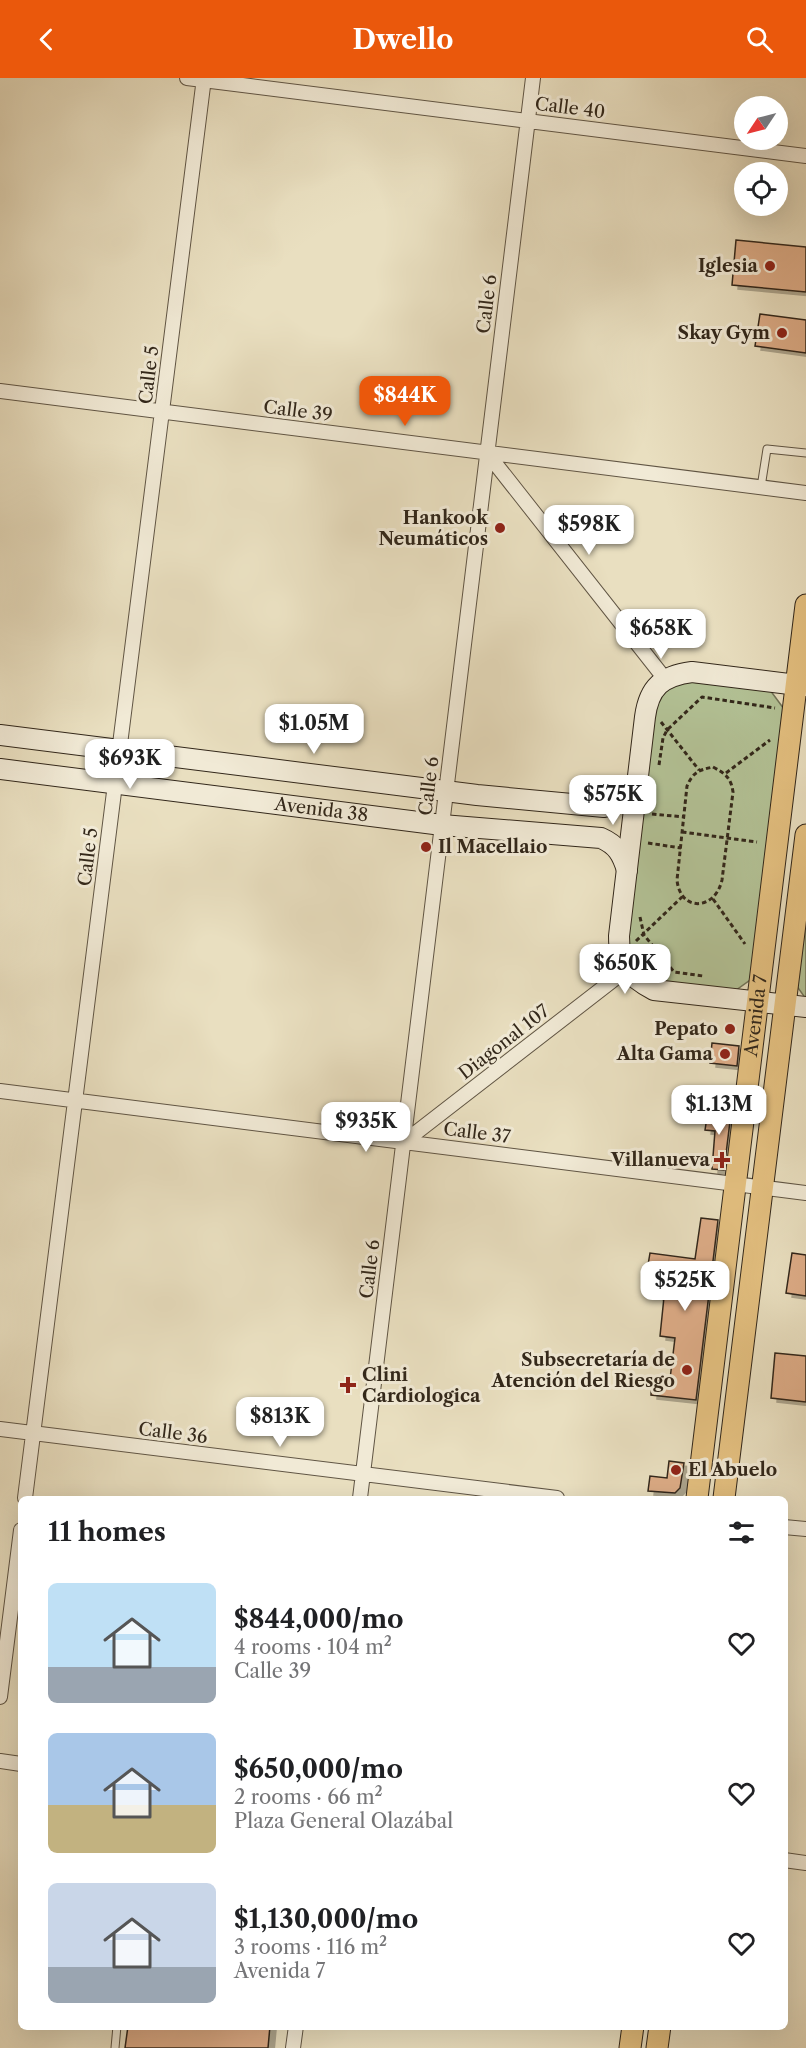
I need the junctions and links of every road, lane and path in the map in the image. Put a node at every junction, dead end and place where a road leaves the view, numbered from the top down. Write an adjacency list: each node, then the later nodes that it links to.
1 (187, 78): 3 (street, Calle 40)
2 (533, 78): 4 (street, Calle 6)
3 (204, 79): 4 (street, Calle 40); 7 (street, Calle 5)
4 (528, 121): 5 (street, Calle 40); 8 (street, Calle 6)
5 (806, 156)
6 (0, 391): 7 (street, Calle 39)
7 (162, 412): 8 (street, Calle 39); 20 (street, Calle 5)
8 (487, 453): 10 (street, Calle 39); 13 (street); 27 (street, Calle 6)
9 (806, 453): 10 (lane)
10 (761, 487): 11 (street, Calle 39)
11 (806, 493)
12 (806, 605): 14 (main road, Avenida 7)
13 (665, 679): 14 (main road); 15 (main road)
14 (801, 686): 16 (main road, Avenida 7)
15 (646, 703): 17 (path); 26 (main road)
16 (793, 709): 17 (path); 47 (main road, Avenida 7)
17 (668, 730): 22 (path); 23 (path)
18 (0, 735): 20 (main road, Avenida 38)
19 (770, 740): 24 (path)
20 (120, 750): 25 (street, Calle 5); 27 (main road, Avenida 38)
21 (0, 769): 25 (main road, Avenida 38)
22 (699, 770): 24 (path); 30 (path)
23 (658, 771)
24 (725, 774): 36 (path)
25 (115, 784): 32 (main road, Avenida 38); 51 (street, Calle 5)
26 (636, 787): 27 (main road, Avenida 38); 39 (main road)
27 (446, 791): 32 (street, Calle 6)
28 (653, 803): 29 (path)
29 (652, 814): 30 (path); 31 (path)
30 (684, 817): 33 (path)
31 (650, 824)
32 (442, 825): 39 (main road, Avenida 38); 52 (street, Calle 6)
33 (682, 832): 36 (path); 38 (path)
34 (649, 833): 38 (path)
35 (806, 835): 48 (main road, Avenida 7)
36 (727, 838): 37 (path); 41 (path)
37 (758, 842)
38 (681, 848): 40 (path)
39 (627, 870): 45 (main road)
40 (682, 897): 41 (path); 43 (path)
41 (713, 899): 44 (path)
42 (638, 910): 43 (path)
43 (644, 935): 45 (path); 46 (path)
44 (745, 944)
45 (622, 962): 47 (main road); 52 (street, Diagonal 107)
46 (708, 977)
47 (758, 1002): 48 (main road); 53 (main road, Avenida 7)
48 (785, 1005): 49 (main road); 54 (main road, Avenida 7)
49 (806, 1007)
50 (0, 1091): 51 (street, Calle 37)
51 (75, 1101): 52 (street, Calle 37); 57 (street, Calle 5)
52 (404, 1142): 53 (street, Calle 37); 58 (street, Calle 6)
53 (736, 1184): 54 (street, Calle 37); 62 (main road, Avenida 7)
54 (763, 1187): 55 (street, Calle 37); 63 (main road, Avenida 7)
55 (806, 1193)
56 (0, 1430): 57 (street, Calle 36)
57 (33, 1434): 58 (street, Calle 36); 59 (street, Calle 5)
58 (363, 1474): 60 (street, Calle 6); 61 (street, Calle 36)
59 (25, 1496)
60 (360, 1496)
61 (541, 1496)
62 (697, 1496)
63 (724, 1496)
64 (788, 1527): 65 (street)
65 (806, 1529)
66 (18, 1554): 67 (street)
67 (0, 1697)
68 (0, 1761): 69 (street)
69 (18, 1764)
70 (788, 1861): 71 (street)
71 (806, 1863)
72 (117, 2030): 76 (lane)
73 (296, 2030): 77 (street)
74 (632, 2030): 78 (main road)
75 (659, 2030): 79 (main road)
76 (115, 2048)
77 (294, 2048)
78 (630, 2048)
79 (657, 2048)

